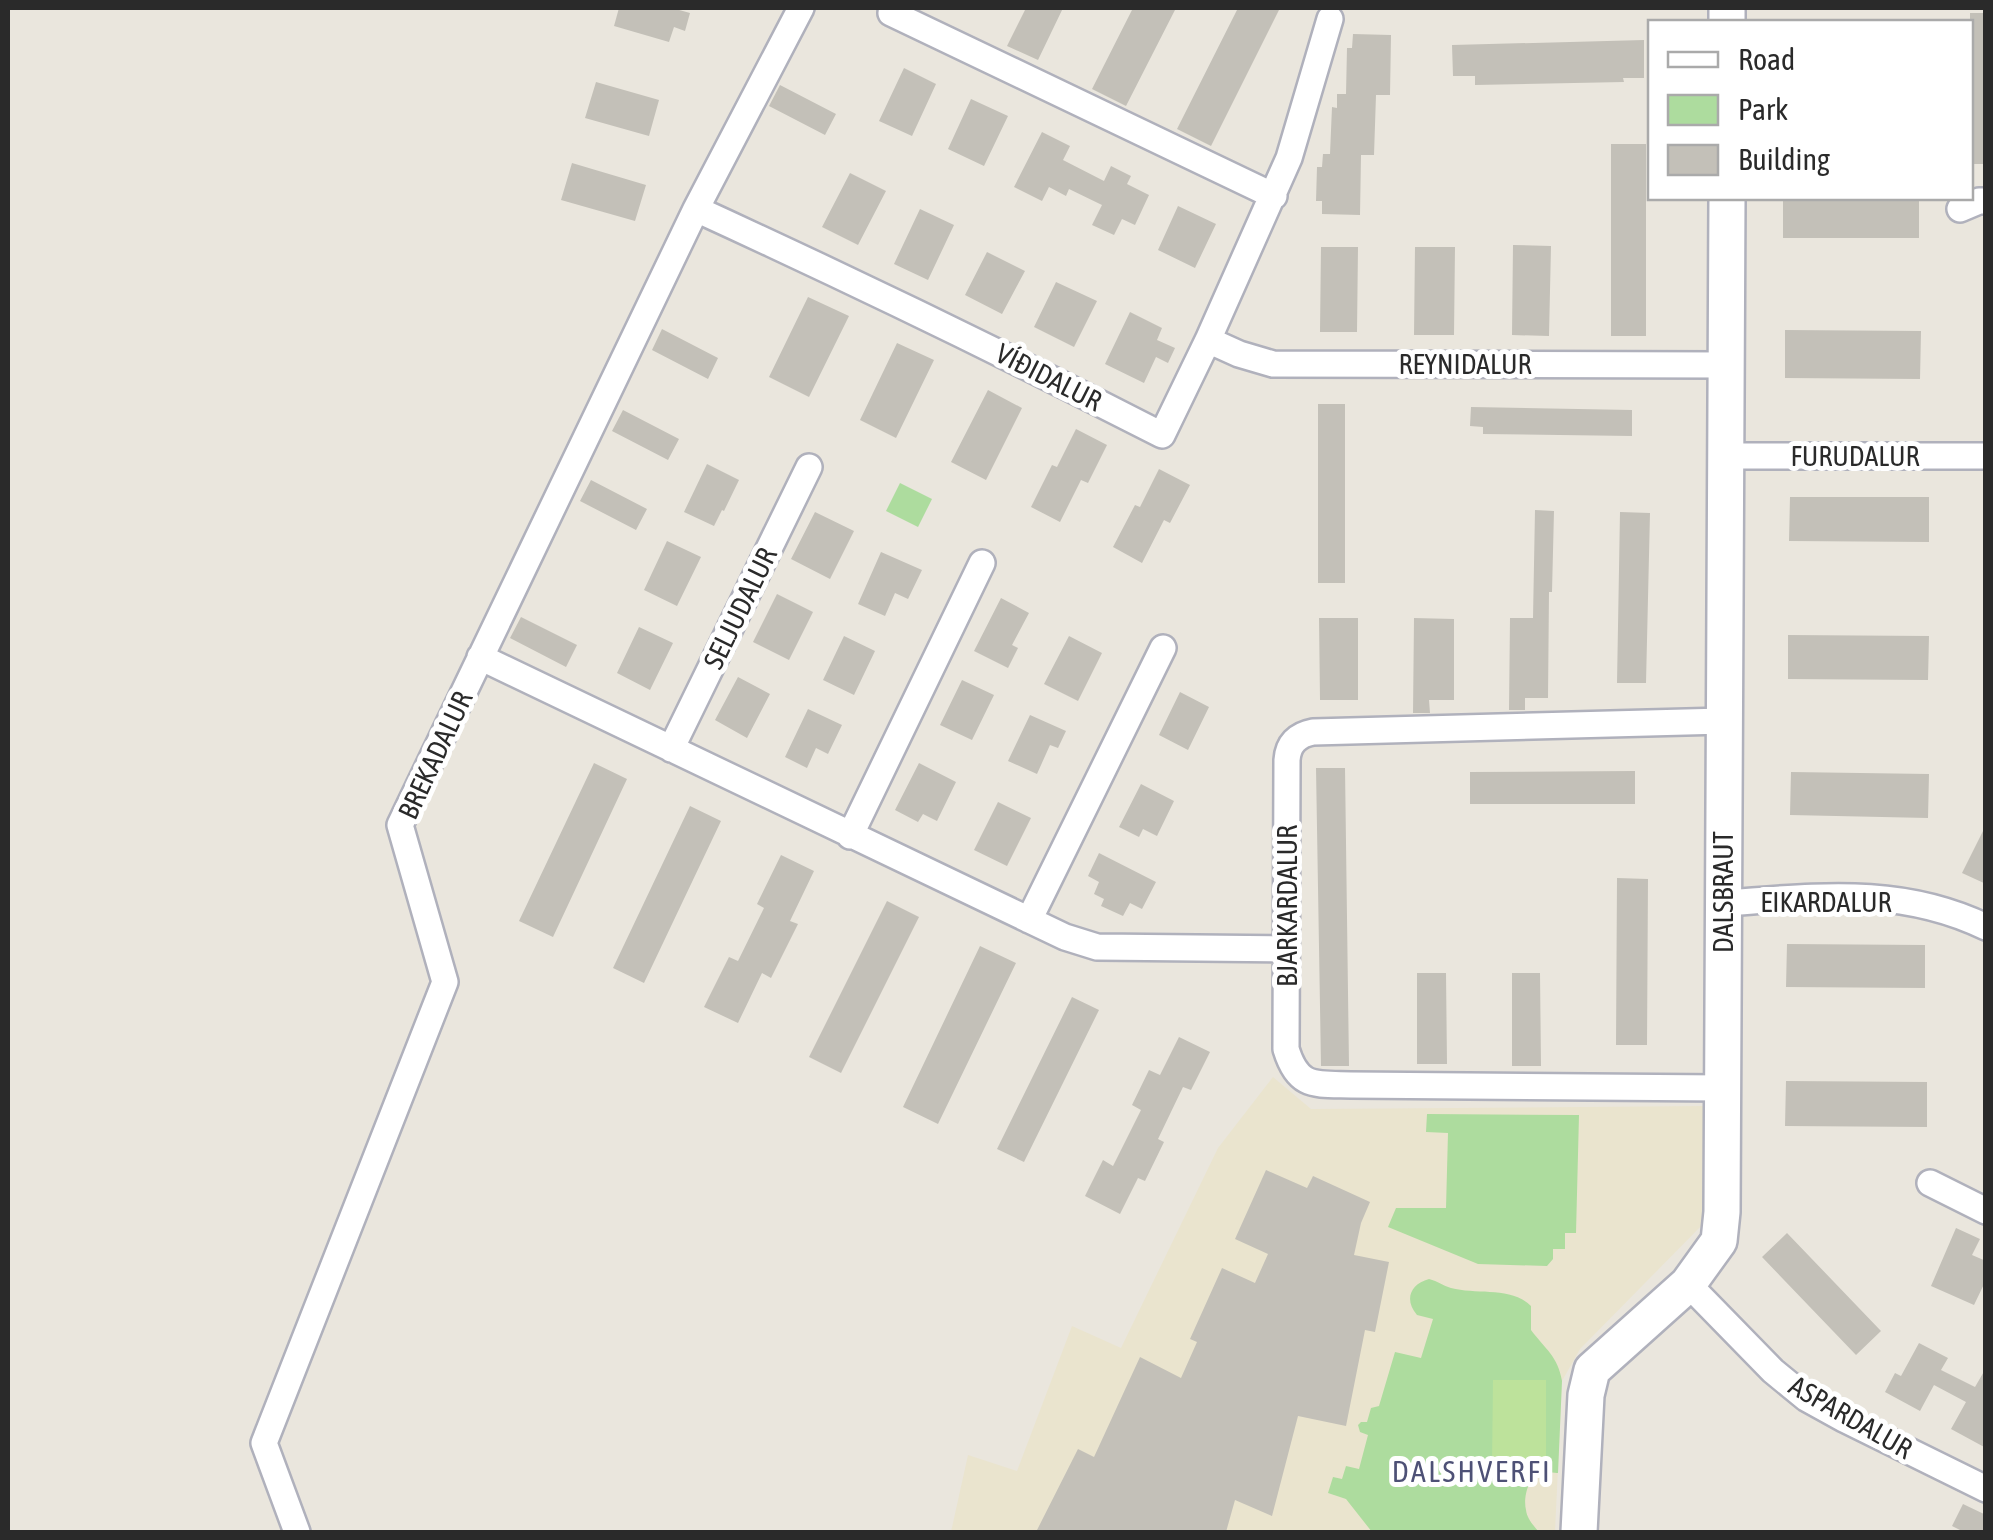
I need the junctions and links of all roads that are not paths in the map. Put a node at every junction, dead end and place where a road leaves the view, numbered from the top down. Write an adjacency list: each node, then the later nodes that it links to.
1 (801, 8): 6 (street, BREKADALUR)
2 (891, 13): 4 (street)
3 (1330, 19): 4 (street, VÍÐIDALUR)
4 (1274, 196): 7 (street, VÍÐIDALUR)
5 (1726, 200): 8 (street, DALSBRAUT)
6 (696, 209): 7 (street, VÍÐIDALUR); 14 (street, BREKADALUR)
7 (1208, 340): 8 (street, REYNIDALUR)
8 (1726, 365): 9 (street, DALSBRAUT)
9 (1726, 456): 10 (street, FURUDALUR); 15 (street, DALSBRAUT)
10 (1986, 456)
11 (809, 467): 16 (street, SELJUDALUR)
12 (982, 563): 17 (street)
13 (1164, 648): 19 (street)
14 (480, 657): 16 (street); 27 (street, BREKADALUR)
15 (1724, 721): 18 (street, DALSBRAUT); 21 (street, BJARKARDALUR)
16 (671, 749): 17 (street)
17 (850, 836): 19 (street)
18 (1723, 903): 20 (street, EIKARDALUR); 22 (street, DALSBRAUT)
19 (1029, 920): 21 (street)
20 (1986, 927)
21 (1286, 948): 22 (street, BJARKARDALUR)
22 (1722, 1088): 25 (street, DALSBRAUT)
23 (1930, 1183): 24 (street)
24 (1986, 1211)
25 (1688, 1284): 26 (street, ASPARDALUR); 28 (street, DALSBRAUT)
26 (1986, 1489)
27 (297, 1532)
28 (1578, 1532)

